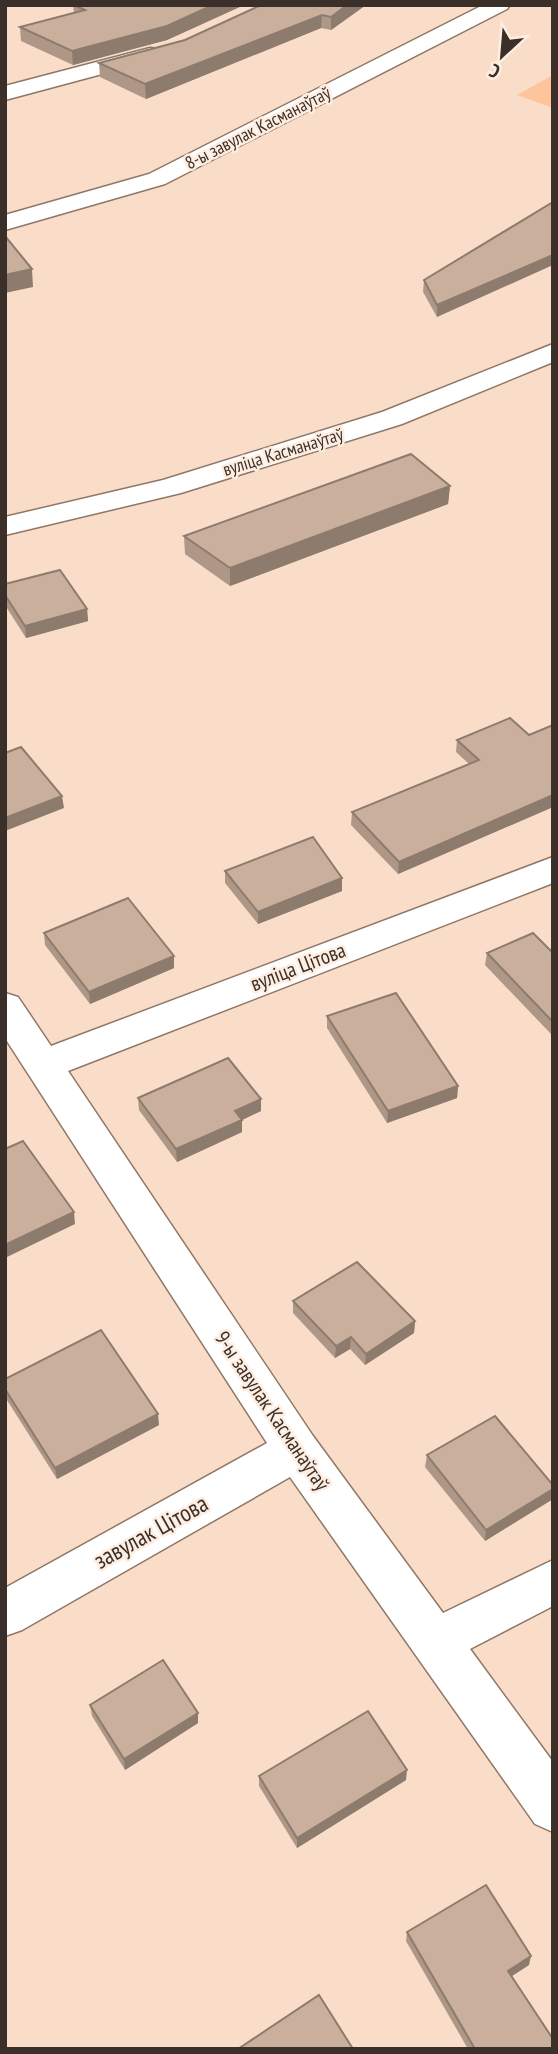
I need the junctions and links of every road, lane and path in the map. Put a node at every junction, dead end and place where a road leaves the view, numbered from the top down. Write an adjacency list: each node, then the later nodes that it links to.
1 (500, 5): 4 (street, 8-ы завулак Касманаўтаў)
2 (165, 50): 3 (street)
3 (5, 93)
4 (5, 223)
5 (553, 352): 6 (street, вуліца Касманаўтаў)
6 (5, 526)
7 (553, 869): 9 (street, вуліца Цітова)
8 (5, 1007): 9 (street, 9-ы завулак Касманаўтаў)
9 (43, 1065): 10 (street, 9-ы завулак Касманаўтаў)
10 (297, 1450): 12 (street, завулак Цітова); 13 (street, 9-ы завулак Касманаўтаў)
11 (553, 1582): 13 (street)
12 (5, 1614)
13 (434, 1642): 14 (street, 9-ы завулак Касманаўтаў)
14 (553, 1806)

